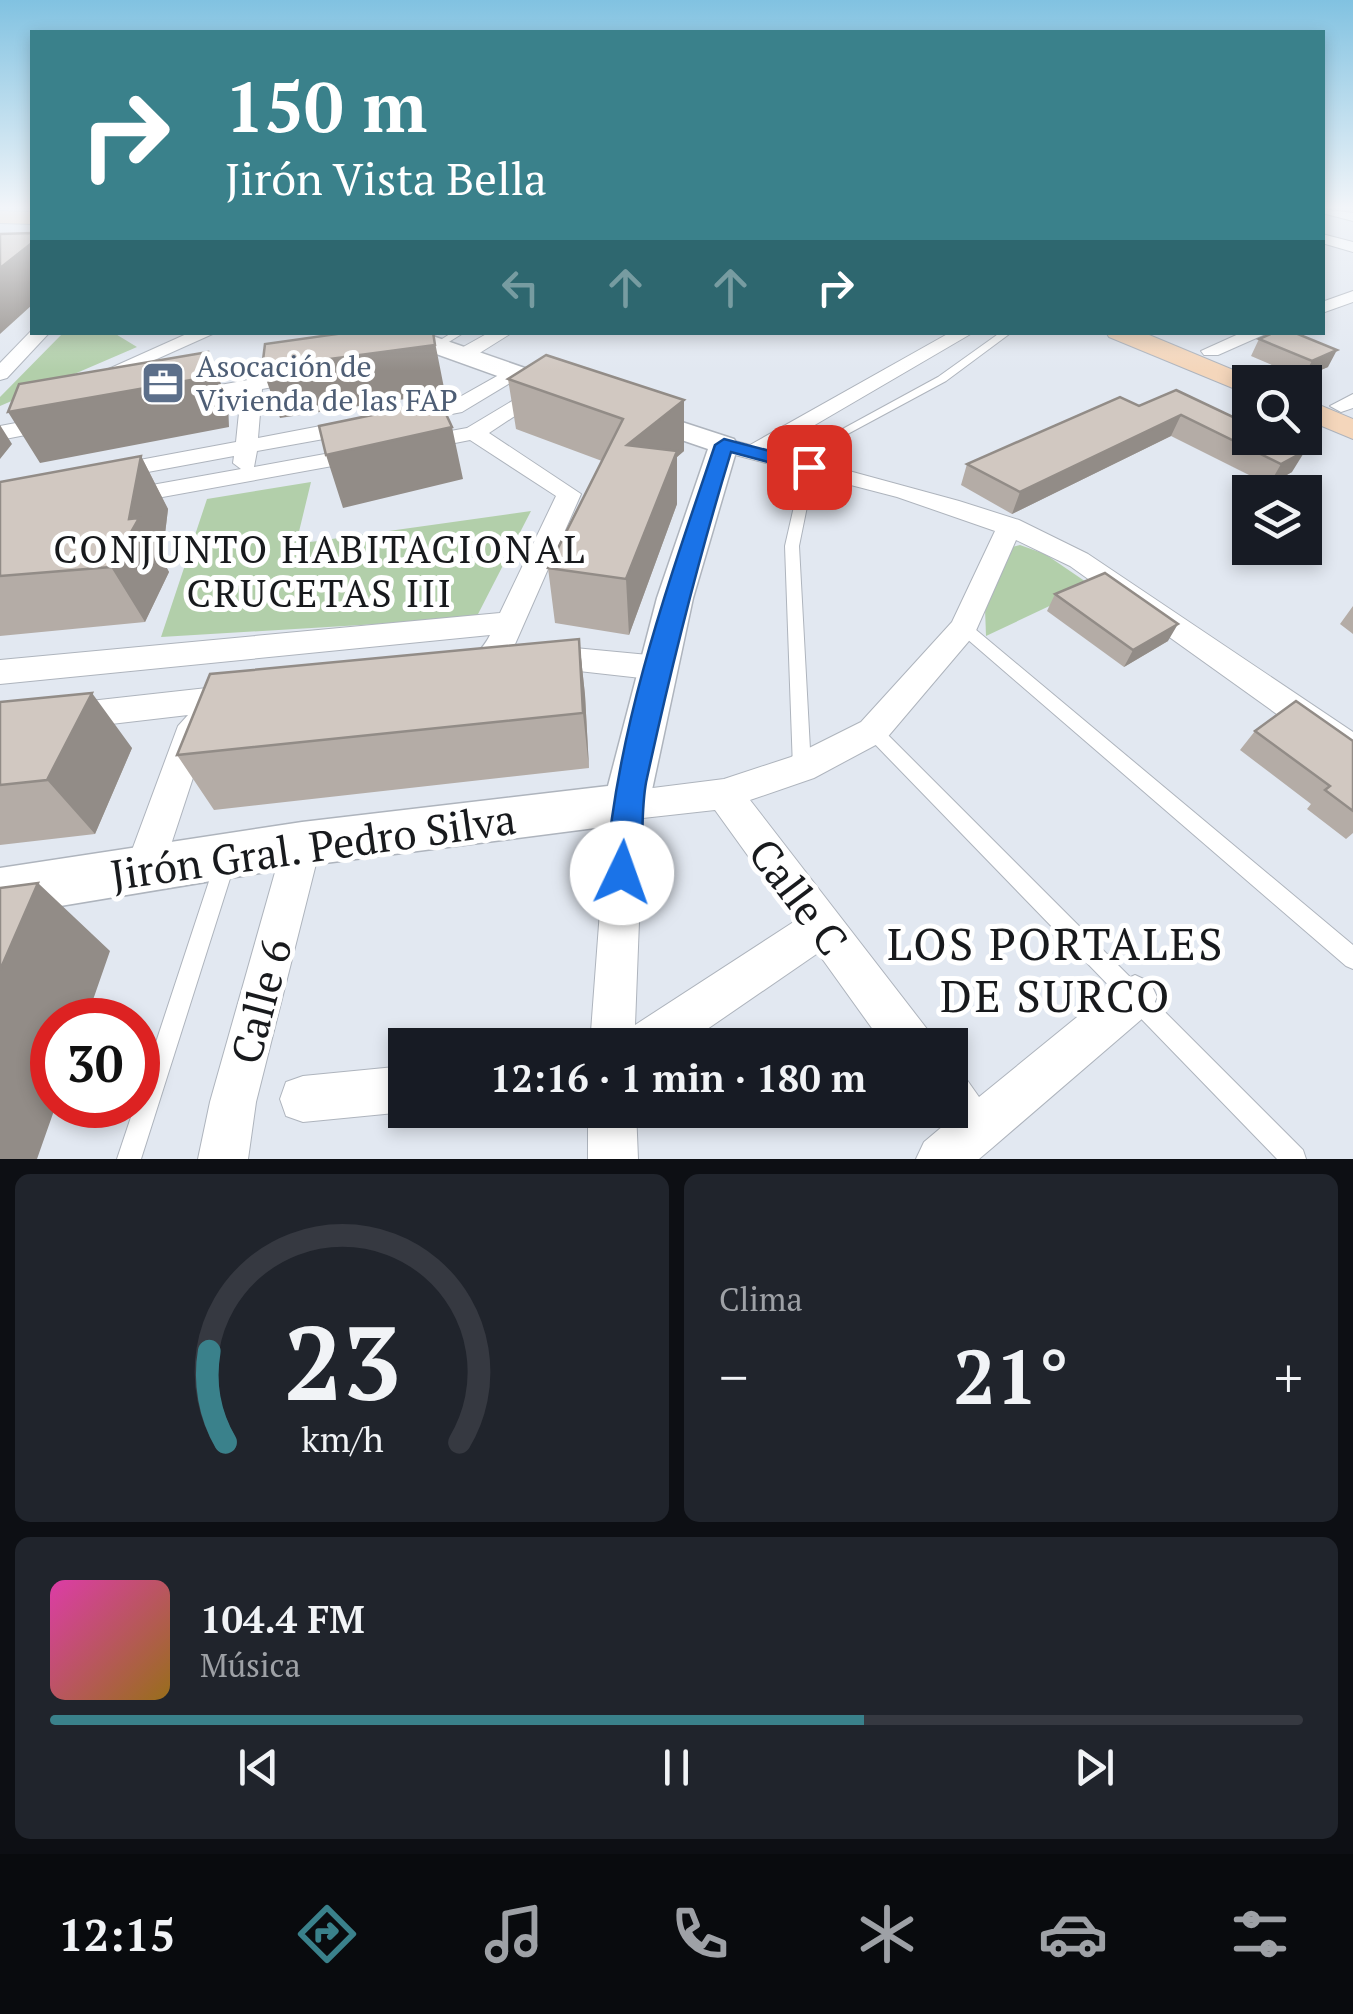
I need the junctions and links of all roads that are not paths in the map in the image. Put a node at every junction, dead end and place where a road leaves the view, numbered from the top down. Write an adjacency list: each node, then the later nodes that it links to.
1 (1353, 296): 2 (street)
2 (1325, 307)
3 (38, 335): 16 (street)
4 (201, 335): 20 (street)
5 (406, 335): 12 (street)
6 (494, 335): 12 (street)
7 (959, 335): 32 (street)
8 (1004, 335): 33 (lane)
9 (1126, 335): 18 (main road)
10 (1171, 335): 13 (main road)
11 (1253, 335): 13 (street)
12 (446, 349): 15 (street)
13 (1211, 351): 14 (main road)
14 (1244, 365)
15 (514, 373): 21 (street); 31 (street)
16 (0, 374)
17 (328, 374): 19 (street)
18 (1232, 377)
19 (252, 382): 24 (street); 31 (street)
20 (80, 385)
21 (549, 386): 22 (street); 30 (street)
22 (584, 397)
23 (1322, 399): 27 (main road)
24 (158, 402)
25 (619, 409): 32 (street)
26 (1322, 410): 27 (main road)
27 (1350, 412)
28 (83, 417): 29 (street)
29 (8, 421)
30 (474, 433): 34 (street); 36 (street)
31 (244, 446): 34 (street); 34 (street)
32 (739, 449): 33 (street); 39 (street)
33 (799, 464): 35 (street); 47 (lane)
34 (246, 475)
35 (1010, 526): 37 (street); 46 (street)
36 (512, 622): 38 (street); 40 (street)
37 (964, 628): 45 (street); 55 (lane)
38 (497, 651): 39 (street); 41 (street)
39 (658, 668): 49 (street)
40 (0, 672)
41 (450, 677)
42 (258, 695): 43 (street)
43 (203, 701): 44 (street); 52 (street)
44 (0, 724)
45 (873, 731): 47 (street); 56 (lane)
46 (1353, 750)
47 (802, 768): 48 (street)
48 (724, 794): 49 (street); 54 (street, Calle C)
49 (626, 804): 50 (street, Jirón Gral. Pedro Silva); 57 (street)
50 (302, 844): 51 (street, Jirón Gral. Pedro Silva); 65 (street, Calle 6)
51 (228, 856): 52 (street, Jirón Gral. Pedro Silva); 64 (lane)
52 (144, 869): 53 (street, Jirón Gral. Pedro Silva)
53 (0, 892)
54 (822, 926): 58 (street); 59 (street, Calle C)
55 (1353, 959)
56 (1135, 998): 63 (street); 67 (lane)
57 (613, 1028)
58 (670, 1028)
59 (898, 1028)
60 (388, 1091): 61 (street)
61 (303, 1099)
62 (612, 1128): 66 (street)
63 (955, 1129)
64 (129, 1159)
65 (223, 1159)
66 (613, 1159)
67 (1294, 1159)

